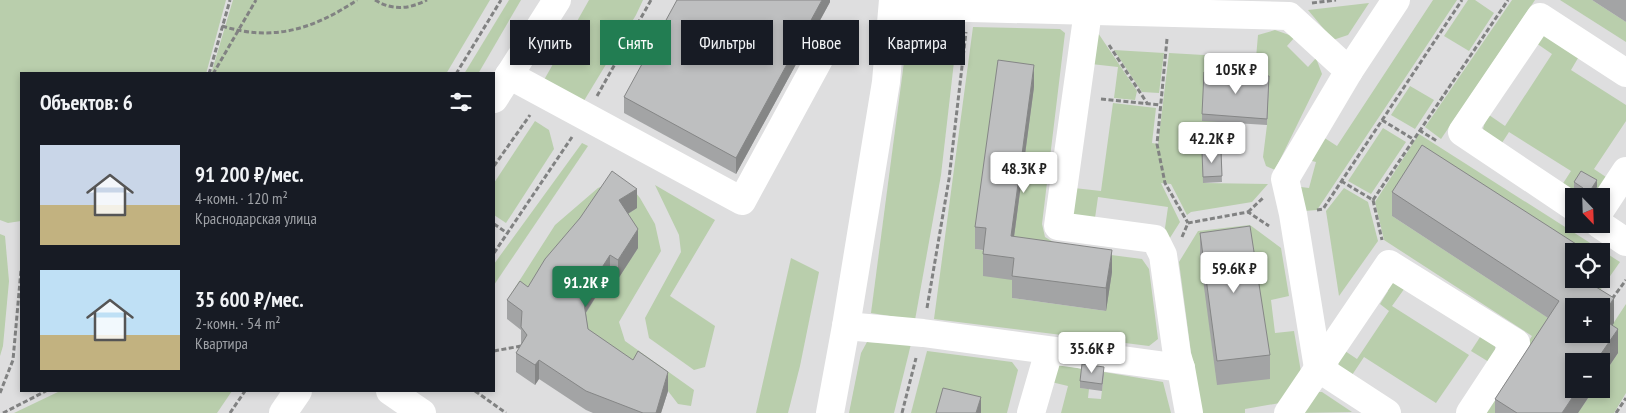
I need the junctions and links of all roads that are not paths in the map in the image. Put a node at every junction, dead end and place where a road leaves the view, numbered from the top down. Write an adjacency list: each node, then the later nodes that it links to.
1 (557, 0): 9 (main road)
2 (1396, 0): 7 (main road)
3 (893, 3): 5 (main road); 16 (main road)
4 (1288, 8): 5 (main road); 7 (main road)
5 (1088, 11): 18 (main road)
6 (816, 65): 9 (main road)
7 (1349, 71): 19 (main road)
8 (1626, 73): 13 (main road)
9 (509, 75): 10 (main road)
10 (495, 97)
11 (1626, 171): 12 (main road)
12 (1610, 195)
13 (1565, 201)
14 (1610, 231): 15 (main road)
15 (1626, 242)
16 (846, 326): 17 (main road); 24 (main road)
17 (1049, 351): 18 (main road); 25 (main road)
18 (1181, 368): 26 (main road)
19 (1318, 368): 27 (main road); 28 (main road); 29 (main road)
20 (297, 392): 22 (main road)
21 (391, 392): 23 (main road)
22 (283, 413)
23 (422, 413)
24 (830, 413)
25 (1031, 413)
26 (1189, 413)
27 (1288, 413)
28 (1387, 413)
29 (1470, 413)

